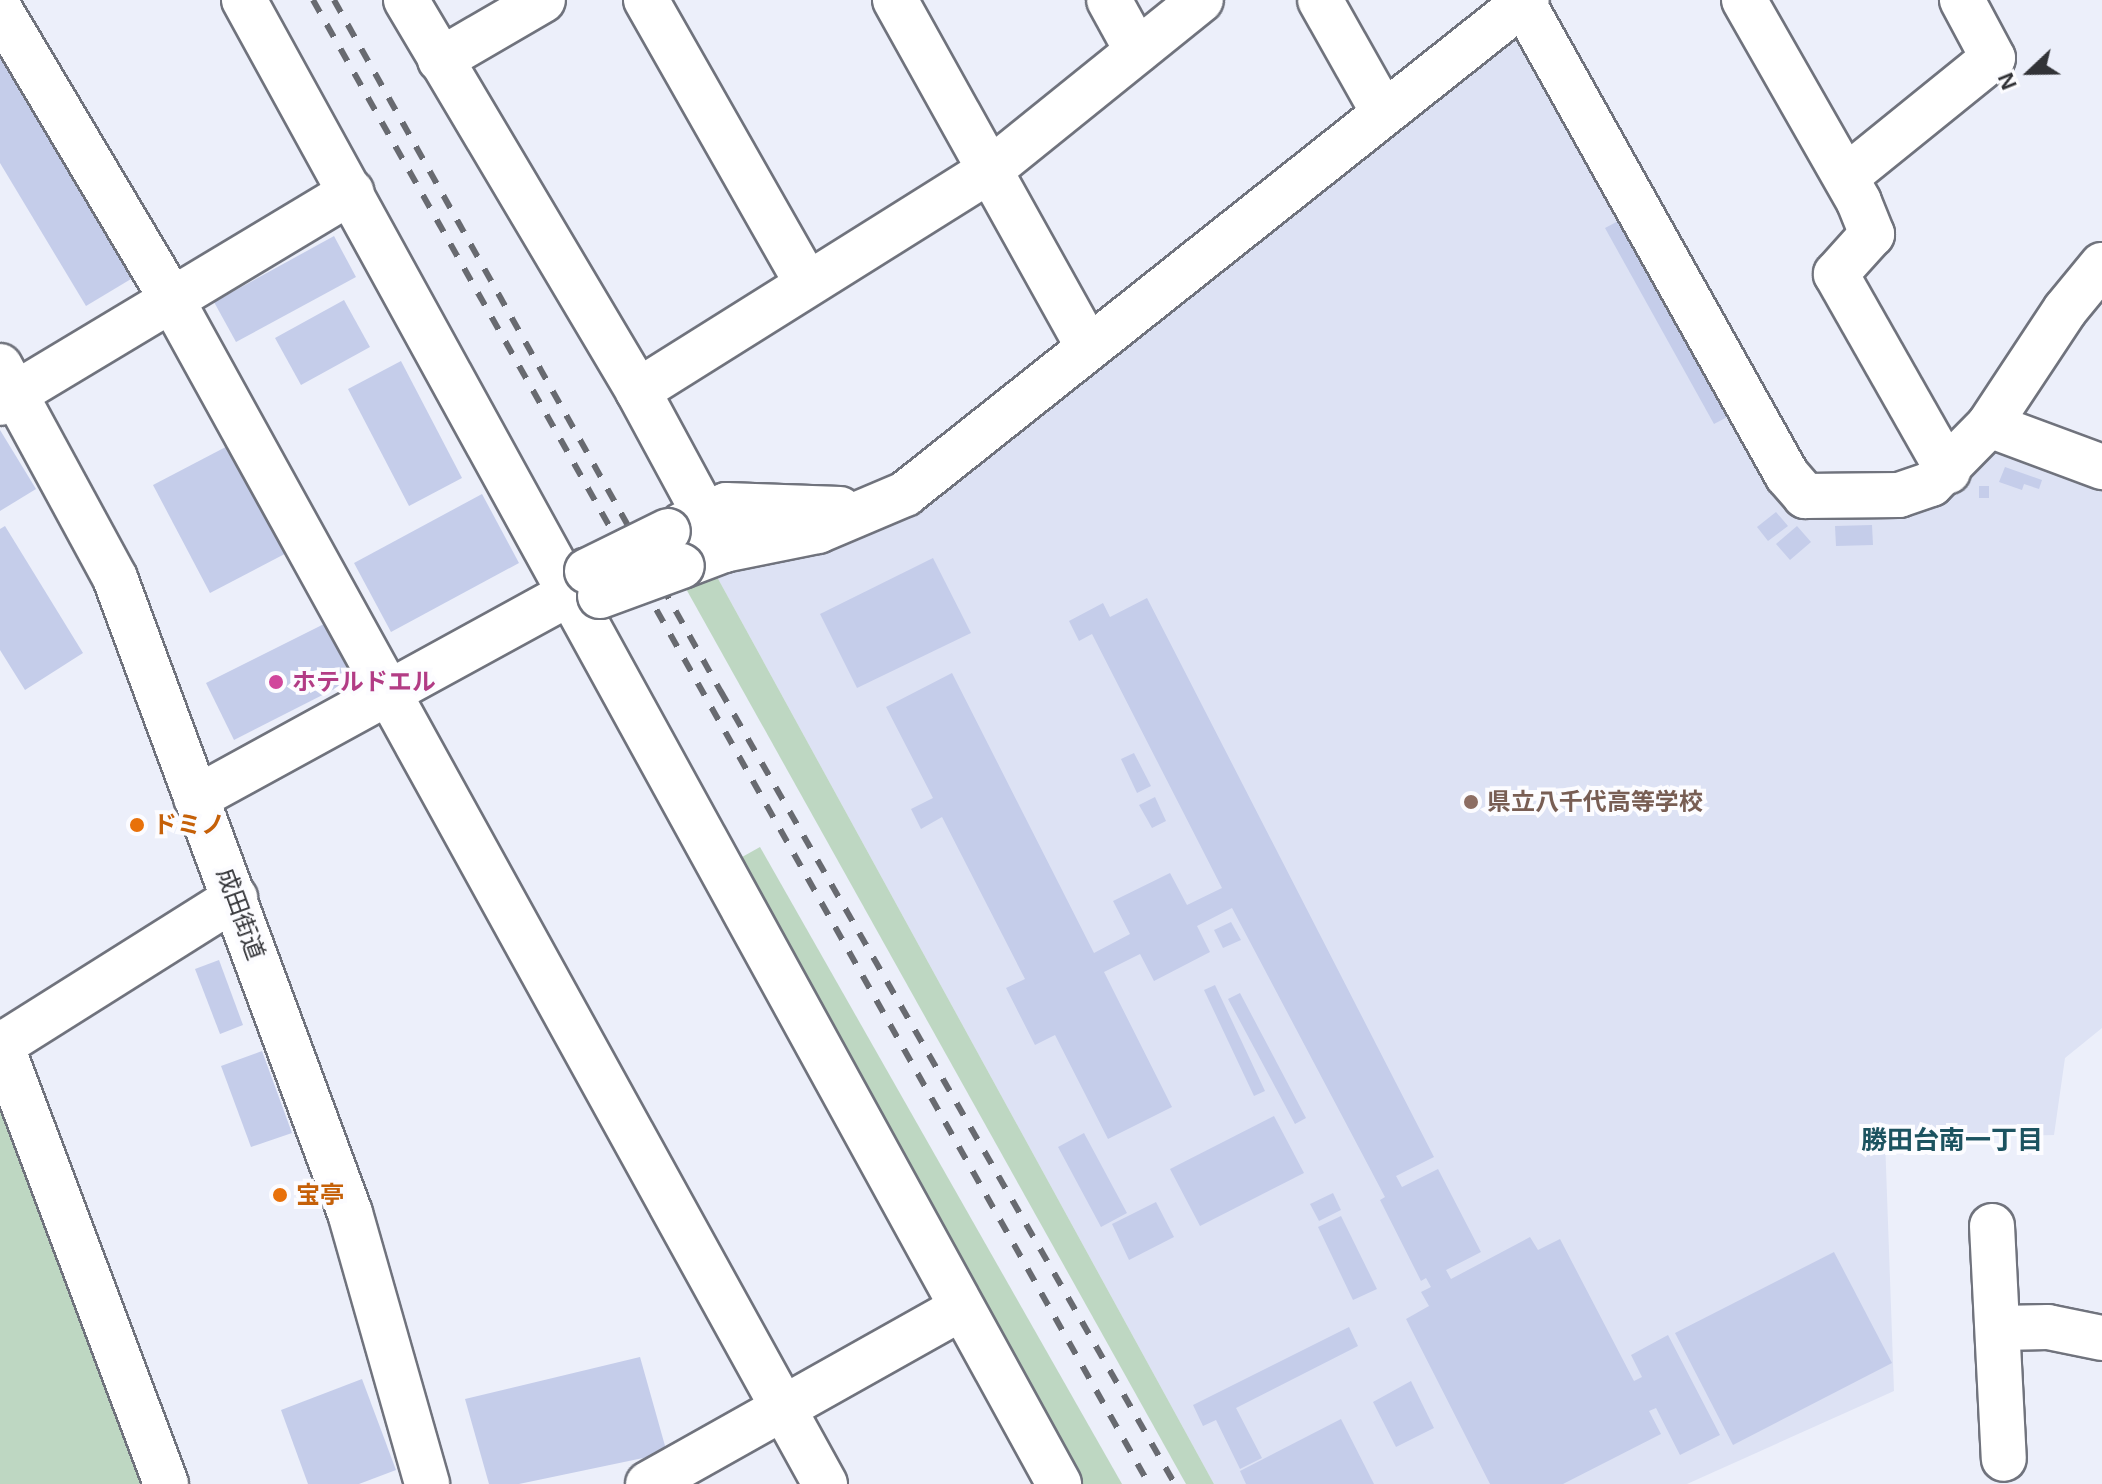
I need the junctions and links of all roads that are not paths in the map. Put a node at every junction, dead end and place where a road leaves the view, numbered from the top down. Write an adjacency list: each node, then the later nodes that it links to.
1 (244, 0): 18 (main road)
2 (406, 0): 14 (main road)
3 (543, 0): 14 (main road)
4 (646, 0): 20 (main road)
5 (895, 0): 16 (main road)
6 (1109, 0): 13 (main road)
7 (1201, 0): 13 (main road)
8 (1320, 0): 15 (main road)
9 (1744, 0): 17 (main road)
10 (1962, 0): 17 (main road)
11 (1525, 2): 15 (main road); 27 (main road)
12 (0, 10): 21 (main road)
13 (1137, 51): 16 (main road)
14 (440, 60): 24 (main road)
15 (1383, 112): 22 (main road)
16 (990, 170): 20 (main road); 22 (main road)
17 (1846, 177): 27 (main road)
18 (351, 192): 21 (main road); 29 (main road)
19 (2102, 265): 25 (main road)
20 (807, 283): 24 (main road)
21 (172, 300): 23 (main road); 30 (main road)
22 (1089, 348): 28 (main road)
23 (6, 387): 31 (main road, 成田街道)
24 (638, 391): 28 (main road)
25 (1989, 425): 26 (main road); 27 (main road)
26 (2102, 467)
27 (1948, 471)
28 (695, 540): 29 (main road, bridge)
29 (585, 587): 30 (main road); 35 (main road)
30 (386, 692): 31 (main road); 38 (main road)
31 (196, 798): 32 (main road, 成田街道)
32 (235, 898): 33 (main road); 41 (main road, 成田街道)
33 (0, 1045): 40 (main road)
34 (1992, 1226): 36 (main road)
35 (961, 1308): 38 (main road); 44 (main road)
36 (2001, 1328): 37 (main road); 39 (main road)
37 (2102, 1338)
38 (783, 1408): 42 (main road); 43 (main road)
39 (2004, 1459)
40 (166, 1484)
41 (427, 1484)
42 (648, 1484)
43 (825, 1484)
44 (1059, 1484)

